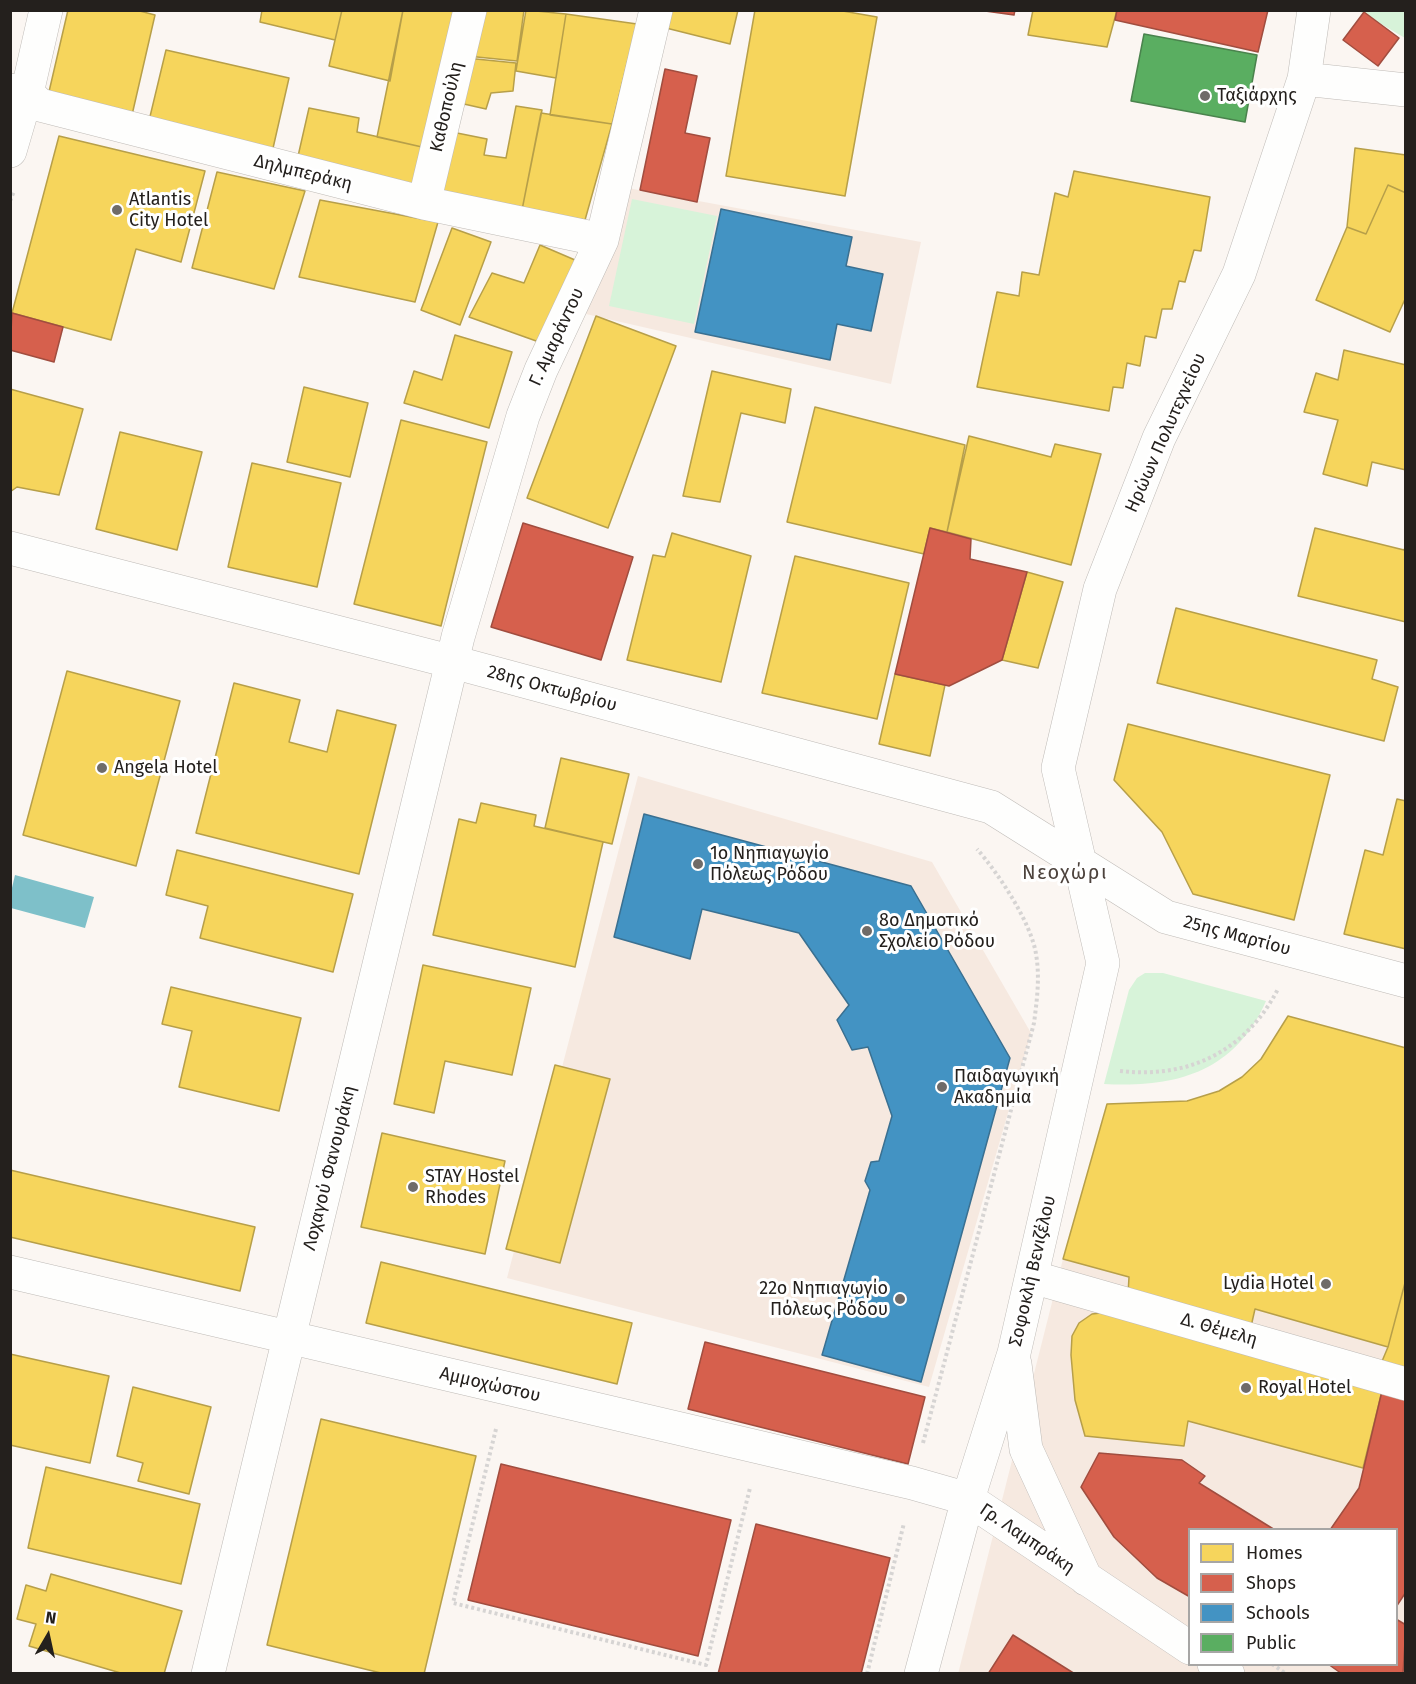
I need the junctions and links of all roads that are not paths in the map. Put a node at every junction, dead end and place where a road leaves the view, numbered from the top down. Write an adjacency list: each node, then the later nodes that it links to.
1 (46, 10): 7 (street)
2 (470, 10): 9 (street, Καθοπούλη)
3 (1314, 10): 5 (street, Ηρώων Πολυτεχνείου)
4 (656, 11): 10 (street, Γ. Αμαράντου)
5 (1304, 79): 6 (street); 13 (street, Ηρώων Πολυτεχνείου)
6 (1406, 90)
7 (19, 92): 8 (street); 9 (street, Δηλμπεράκη)
8 (10, 151)
9 (424, 204): 10 (street, Δηλμπεράκη)
10 (602, 240): 12 (street, Γ. Αμαράντου)
11 (10, 548): 12 (street, 28ης Οκτωβρίου)
12 (453, 662): 13 (street, 28ης Οκτωβρίου); 17 (street, Λοχαγού Φανουράκη)
13 (1081, 862): 14 (street, 25ης Μαρτίου); 16 (street, Σοφοκλή Βενιζέλου)
14 (1406, 981)
15 (10, 1272): 17 (street, Αμμοχώστου)
16 (1032, 1277): 18 (street, Σοφοκλή Βενιζέλου); 19 (street, Δ. Θέμελη)
17 (289, 1338): 20 (street, Αμμοχώστου); 23 (street, Λοχαγού Φανουράκη)
18 (1014, 1353): 20 (street, Σοφοκλή Βενιζέλου); 21 (street)
19 (1406, 1384)
20 (969, 1499): 21 (street, Γρ. Λαμπράκη); 24 (street, Σοφοκλή Βενιζέλου)
21 (1086, 1579): 22 (street, Γρ. Λαμπράκη)
22 (1188, 1647)
23 (208, 1674)
24 (921, 1674)

